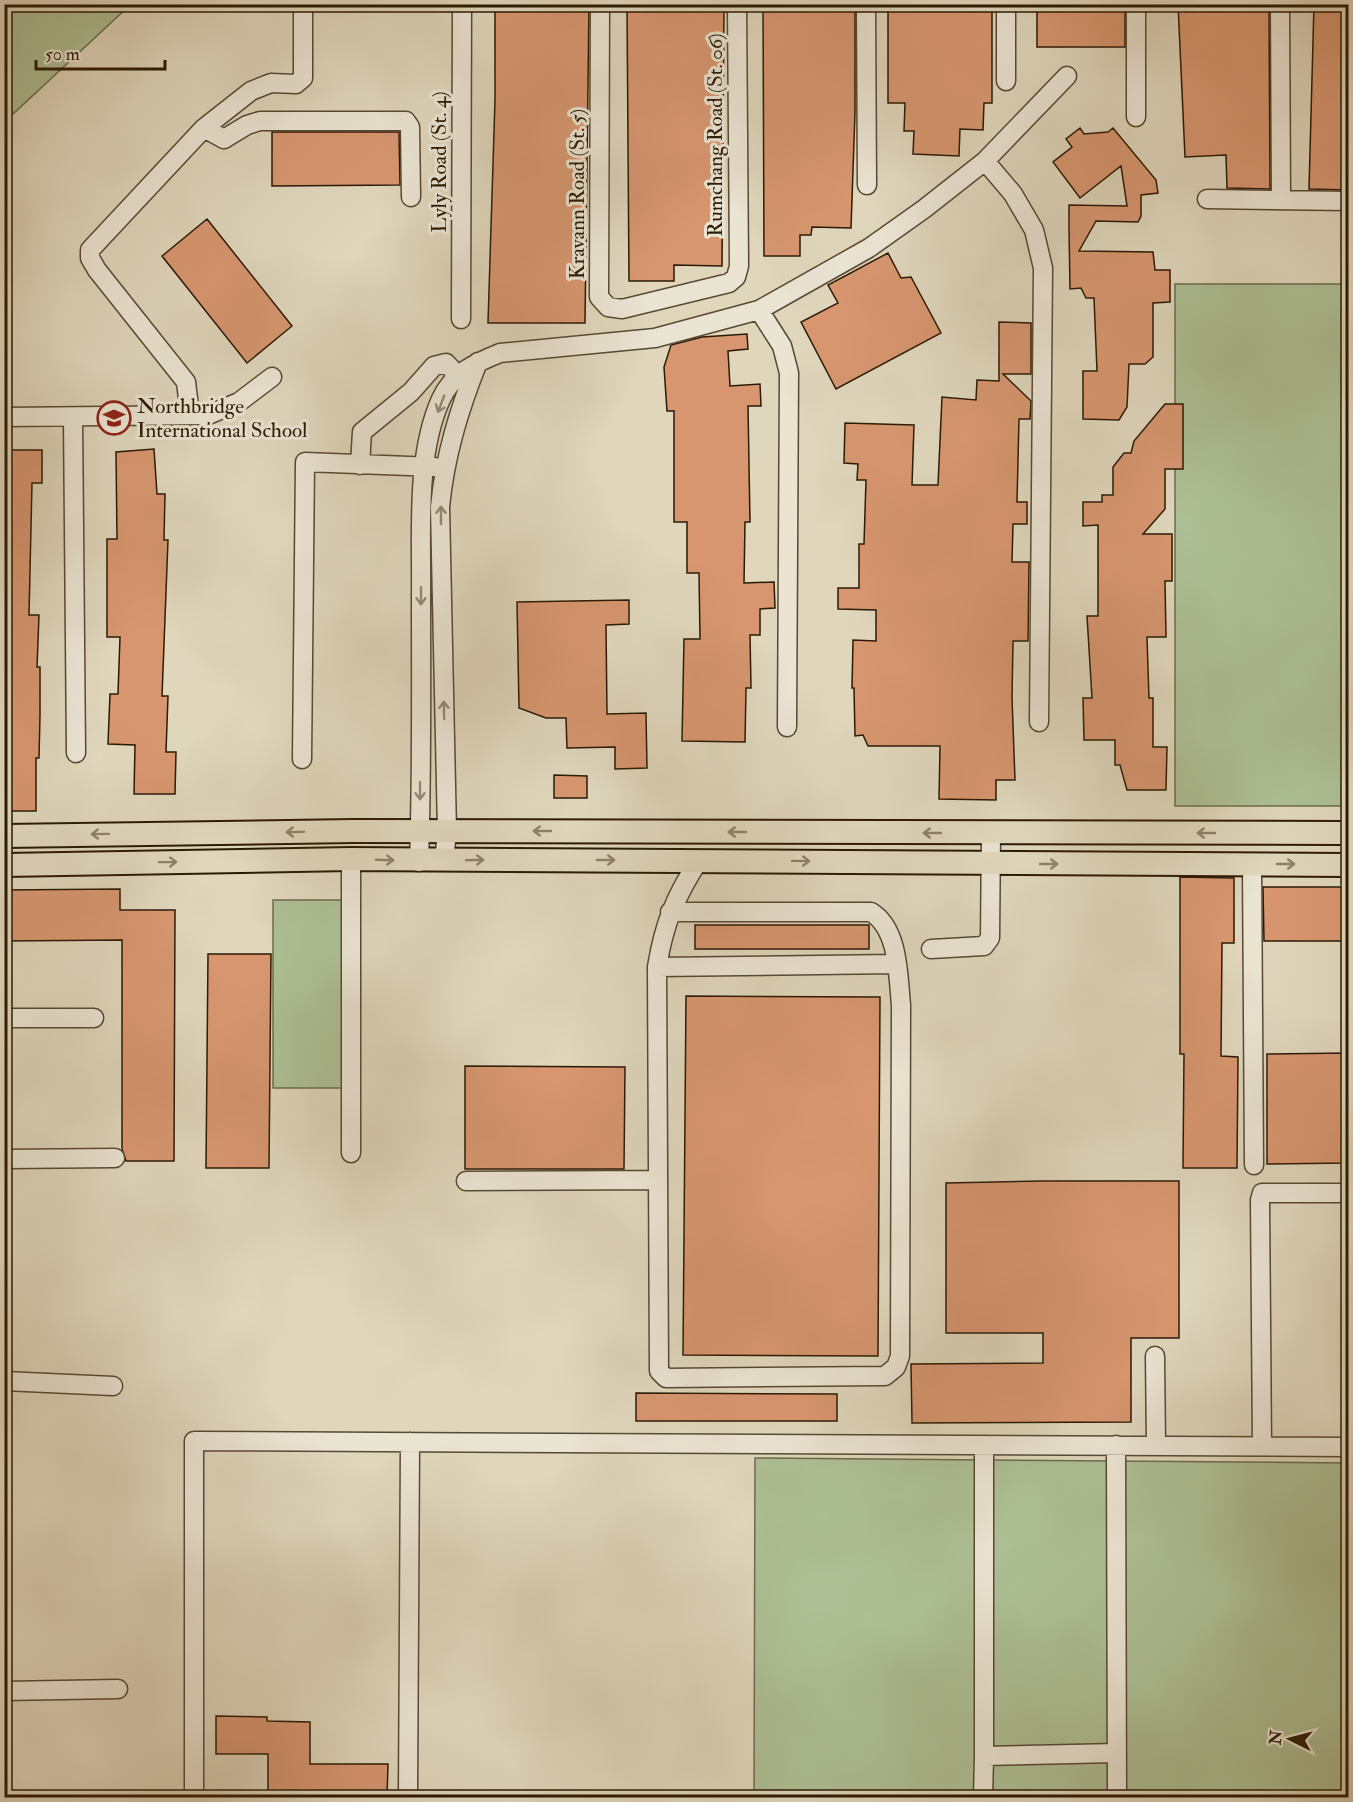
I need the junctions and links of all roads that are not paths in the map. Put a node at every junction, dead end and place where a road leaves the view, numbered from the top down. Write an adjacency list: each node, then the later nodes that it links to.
1 (303, 4): 12 (street)
2 (462, 4): 21 (street, Lyly Road (St. 4))
3 (600, 4): 19 (street, Kravann Road (St. 5))
4 (737, 4): 19 (street, Rumchang Road (St. 06))
5 (866, 4): 14 (street)
6 (1006, 4): 10 (street)
7 (1136, 4): 11 (street)
8 (1280, 4): 17 (street)
9 (1067, 76): 13 (street)
10 (1005, 81)
11 (1136, 117)
12 (204, 128): 15 (street); 24 (street)
13 (985, 161): 20 (street); 30 (street)
14 (867, 185)
15 (411, 197)
16 (1207, 200): 17 (street)
17 (1281, 200): 18 (street)
18 (1348, 201)
19 (739, 266)
20 (759, 310): 23 (street); 31 (street)
21 (461, 319)
22 (272, 377): 24 (street)
23 (462, 381): 27 (street); 28 (street); 29 (street, one-way to 29)
24 (190, 416): 26 (street)
25 (4, 417): 26 (street)
26 (73, 417): 32 (street)
27 (360, 465): 29 (street); 33 (street)
28 (444, 466): 29 (street); 35 (street, one-way to 28)
29 (425, 467): 34 (street, one-way to 34)
30 (1039, 722)
31 (787, 727)
32 (76, 753)
33 (302, 759)
34 (420, 831): 35 (main road); 38 (main road, one-way to 38); 42 (street)
35 (447, 832): 36 (main road, one-way to 35); 41 (street)
36 (991, 833): 37 (main road, one-way to 36); 43 (street)
37 (1348, 833)
38 (4, 836)
39 (351, 859): 42 (main road, one-way to 42); 45 (main road, one-way to 39); 53 (street)
40 (699, 860): 41 (main road, one-way to 40); 43 (main road, one-way to 43); 47 (street)
41 (444, 861): 42 (main road)
42 (419, 862)
43 (991, 864): 44 (main road, one-way to 44); 48 (street)
44 (1252, 864): 46 (main road, one-way to 46); 56 (street)
45 (4, 865)
46 (1348, 865)
47 (670, 912): 49 (street); 50 (street)
48 (931, 949)
49 (896, 964): 50 (street); 57 (street)
50 (657, 967): 57 (street)
51 (4, 1017): 52 (street)
52 (94, 1018)
53 (351, 1153)
54 (115, 1158): 55 (street)
55 (4, 1159)
56 (1254, 1165)
57 (658, 1180): 58 (street)
58 (466, 1181)
59 (1348, 1193): 67 (street)
60 (1155, 1356): 66 (street)
61 (4, 1381): 62 (street)
62 (113, 1386)
63 (410, 1442): 64 (street); 73 (street); 74 (street)
64 (984, 1444): 65 (street); 72 (street)
65 (1116, 1445): 66 (street); 71 (street)
66 (1156, 1446): 67 (street)
67 (1262, 1446): 68 (street)
68 (1348, 1446)
69 (118, 1689): 70 (street)
70 (4, 1691)
71 (1117, 1753): 72 (street); 76 (street)
72 (984, 1756): 75 (street)
73 (194, 1797)
74 (408, 1797)
75 (983, 1797)
76 (1117, 1797)

